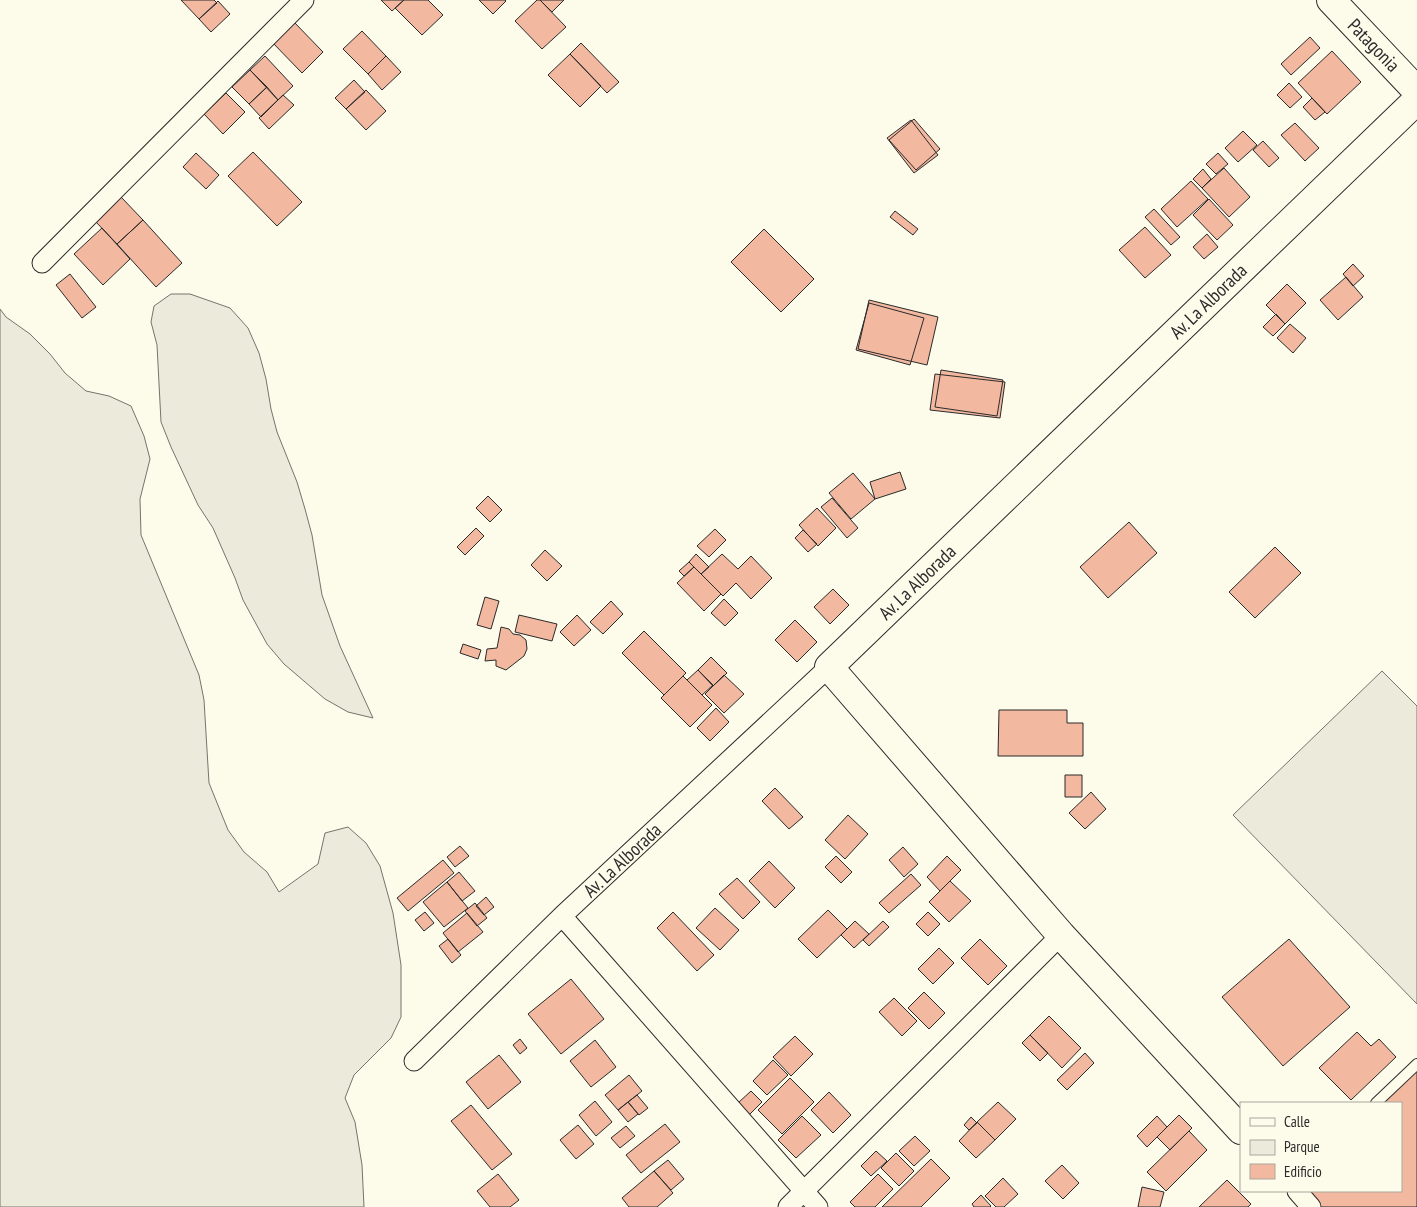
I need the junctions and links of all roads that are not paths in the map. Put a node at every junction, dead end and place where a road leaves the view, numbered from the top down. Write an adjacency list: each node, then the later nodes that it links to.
1 (304, 0): 5 (street)
2 (1331, 0): 3 (main road, Patagonia)
3 (1417, 90)
4 (1417, 100): 6 (main road, Av. La Alborada)
5 (42, 263)
6 (829, 667): 7 (street, Av. La Alborada); 8 (main road)
7 (562, 916): 9 (street, Av. La Alborada); 13 (street)
8 (1061, 935): 12 (main road); 13 (street)
9 (414, 1061)
10 (1417, 1064): 11 (lane)
11 (1377, 1102)
12 (1240, 1129)
13 (804, 1192): 15 (street); 16 (street)
14 (1298, 1192): 17 (street)
15 (788, 1207)
16 (818, 1207)
17 (1311, 1207)

